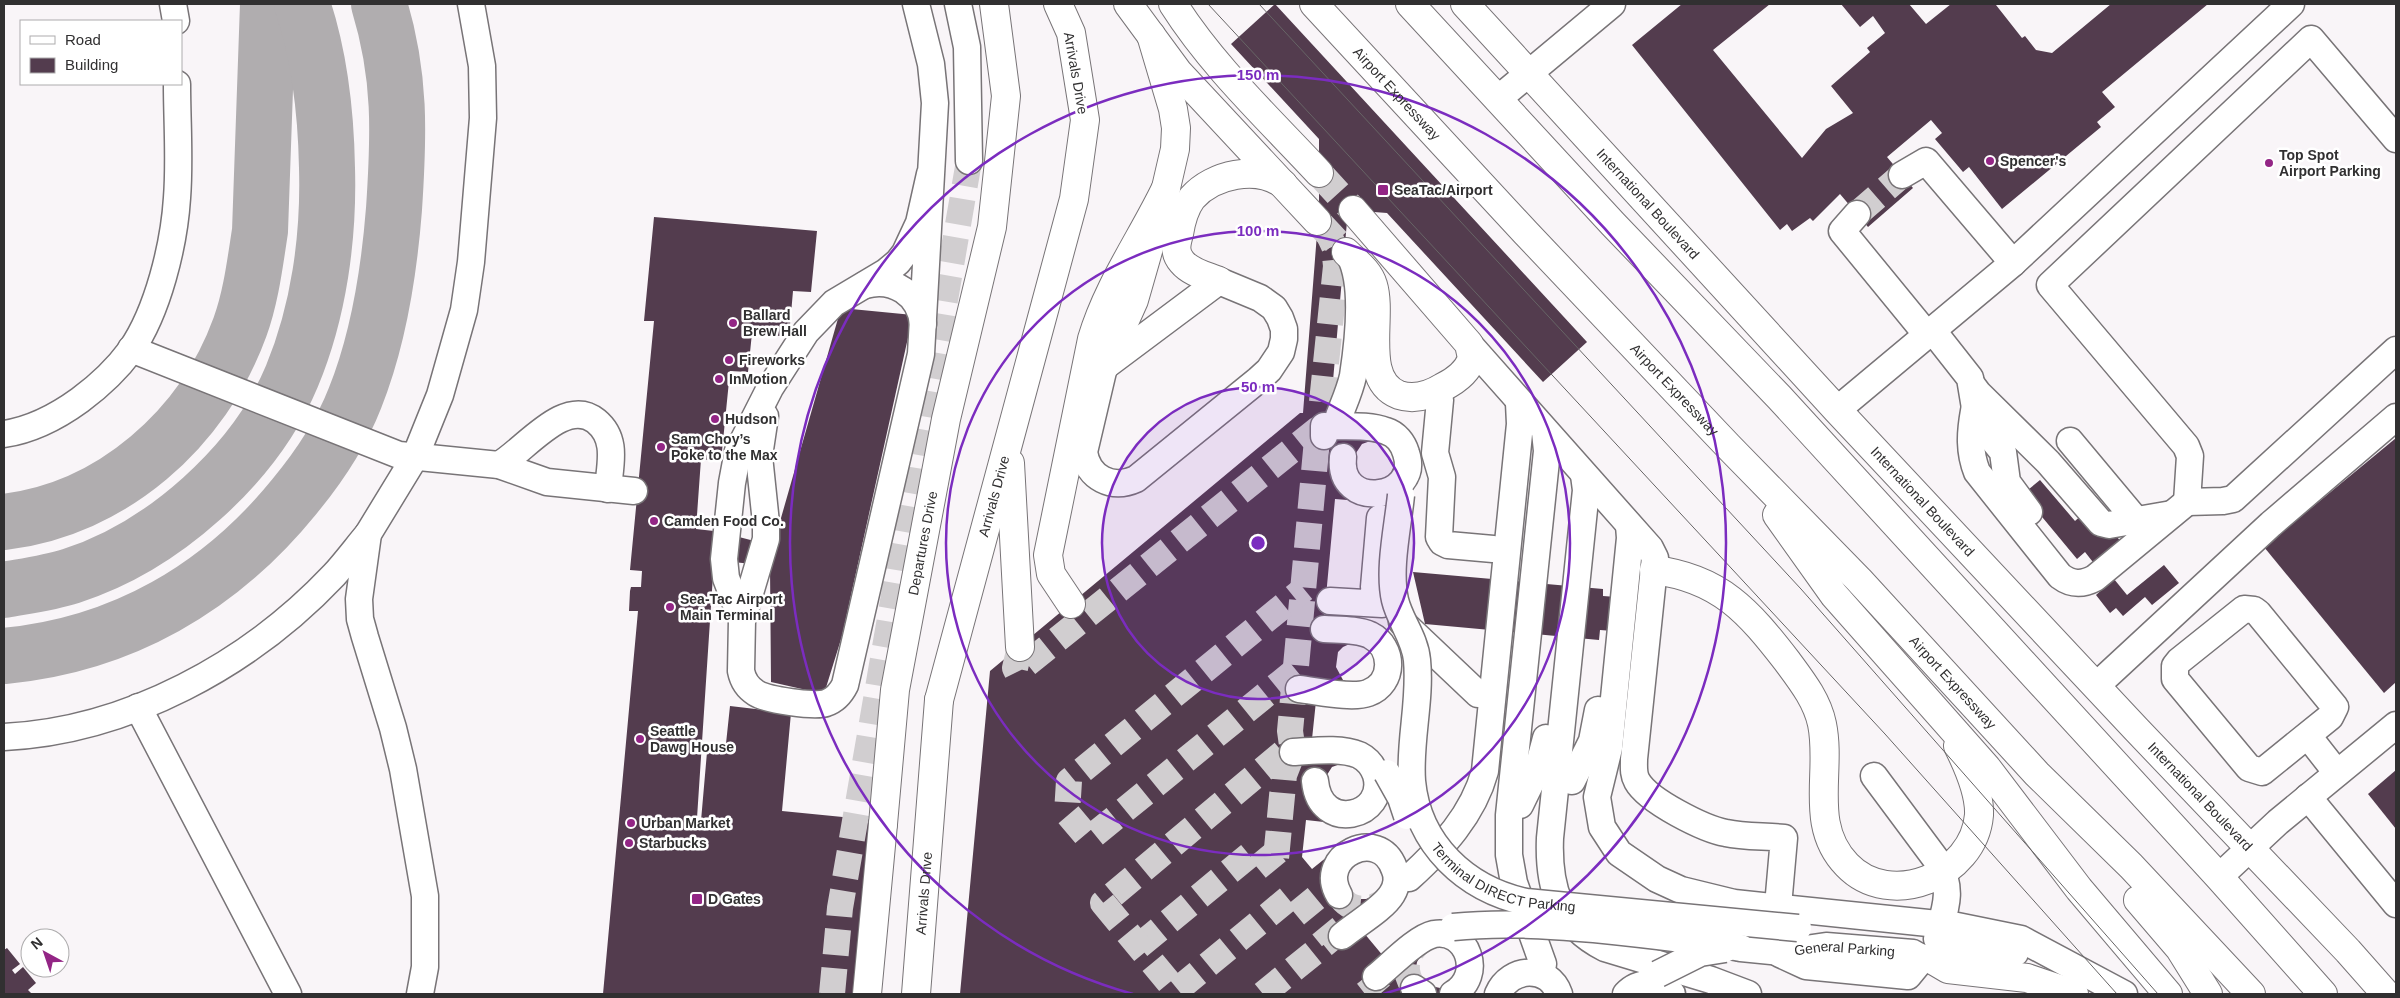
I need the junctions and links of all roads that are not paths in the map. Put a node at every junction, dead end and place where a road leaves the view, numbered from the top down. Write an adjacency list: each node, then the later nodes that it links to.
1 (173, 4): 14 (street)
2 (471, 4): 50 (street)
3 (916, 4): 22 (street)
4 (958, 4): 20 (street)
5 (994, 4): 113 (main road, Departures Drive)
6 (1058, 4): 47 (main road, Arrivals Drive)
7 (1128, 4): 15 (main road)
8 (1172, 4): 21 (main road)
9 (1314, 4): 49 (main road, Airport Expressway)
10 (1410, 4): 18 (main road)
11 (1465, 4): 16 (main road, International Boulevard)
12 (1612, 4): 16 (street)
13 (2291, 4): 30 (street)
14 (176, 20)
15 (1151, 35): 24 (main road); 25 (main road)
16 (1528, 73): 18 (street); 44 (main road, International Boulevard)
17 (177, 85): 36 (street)
18 (1498, 99): 42 (main road)
19 (2396, 138): 58 (street)
20 (969, 161)
21 (1319, 172)
22 (930, 174): 32 (street); 33 (street)
23 (1902, 175): 30 (street)
24 (1283, 185): 28 (main road); 31 (main road)
25 (1166, 188): 39 (main road); 65 (main road)
26 (1353, 210): 35 (main road)
27 (1857, 214): 34 (street)
28 (1314, 219)
29 (1347, 257): 40 (street); 41 (main road); 51 (street)
30 (2013, 263): 34 (street)
31 (1219, 281): 39 (street); 39 (street)
32 (865, 284): 33 (street); 38 (street)
33 (923, 327): 67 (street)
34 (1931, 333): 43 (street); 44 (street)
35 (1468, 344): 41 (main road); 52 (street)
36 (131, 349): 46 (street); 50 (street)
37 (2396, 350): 58 (street)
38 (783, 366): 67 (street); 67 (street)
39 (1104, 367)
40 (1335, 374)
41 (1436, 391): 62 (street)
42 (1779, 397): 44 (main road); 57 (main road)
43 (1973, 399): 58 (street); 60 (street)
44 (1837, 410): 57 (main road); 70 (main road, International Boulevard)
45 (2396, 417): 70 (street)
46 (4, 434)
47 (1008, 437): 69 (main road); 114 (main road, Arrivals Drive)
48 (2072, 444): 60 (street)
49 (1728, 446): 74 (main road); 84 (main road, Airport Expressway)
50 (415, 457): 53 (street); 61 (street)
51 (1343, 457)
52 (1572, 462): 62 (street); 63 (street); 76 (street); 77 (street); 80 (street); 88 (street); 90 (street); 91 (street); 92 (street); 92 (street); 94 (street)
53 (499, 464): 54 (street); 54 (street)
54 (608, 489): 55 (street)
55 (634, 491)
56 (1401, 495): 106 (street, Terminal DIRECT Parking, bridge)
57 (1873, 501): 98 (main road)
58 (2180, 508): 60 (street)
59 (1380, 518): 66 (street)
60 (2136, 520)
61 (368, 534): 73 (street); 112 (street)
62 (1492, 550): 72 (street)
63 (1654, 570): 86 (street); 97 (main road)
64 (1330, 601): 66 (street)
65 (1071, 604)
66 (1382, 604): 72 (street)
67 (742, 620)
68 (1324, 629): 71 (street)
69 (1020, 646)
70 (2096, 686): 95 (main road, International Boulevard)
71 (1299, 689)
72 (1478, 694): 93 (street)
73 (138, 707): 78 (street); 111 (street)
74 (1941, 714): 97 (main road); 122 (main road)
75 (2396, 725): 83 (street)
76 (1624, 730): 86 (street); 88 (street)
77 (1505, 734): 90 (street); 94 (street)
78 (4, 736)
79 (2308, 736): 79 (street); 83 (street)
80 (1546, 738): 91 (street); 96 (street)
81 (1293, 752): 87 (street)
82 (1387, 773): 103 (street, bridge)
83 (2337, 773): 89 (street)
84 (2037, 774): 123 (main road); 124 (main road)
85 (1874, 776): 97 (street)
86 (1635, 777): 102 (street)
87 (1315, 781)
88 (1599, 785): 102 (street)
89 (2308, 797): 95 (street); 101 (street)
90 (1473, 803): 93 (street)
91 (1520, 805): 94 (street)
92 (1551, 826): 96 (street)
93 (1455, 830): 99 (street)
94 (1509, 845): 108 (street)
95 (2249, 848): 98 (street); 126 (main road, International Boulevard)
96 (1550, 868): 119 (street)
97 (1943, 872): 106 (street)
98 (2219, 877): 125 (main road)
99 (1409, 878)
100 (1339, 895): 105 (street)
101 (2396, 904)
102 (1778, 906): 106 (street)
103 (1554, 926): 104 (street, bridge); 107 (street, General Parking, bridge)
104 (1454, 927)
105 (1342, 936)
106 (1936, 947): 107 (street, General Parking); 120 (main road); 121 (street)
107 (1765, 950): 110 (street, bridge)
108 (1543, 964)
109 (1376, 977): 115 (street)
110 (1665, 984): 118 (street)
111 (288, 994)
112 (420, 994)
113 (867, 994)
114 (916, 994)
115 (1453, 994)
116 (1498, 994): 117 (street)
117 (1559, 994)
118 (1626, 994)
119 (1748, 994)
120 (2074, 994)
121 (2124, 994)
122 (2168, 994)
123 (2208, 994)
124 (2251, 994)
125 (2323, 994)
126 (2386, 994)

